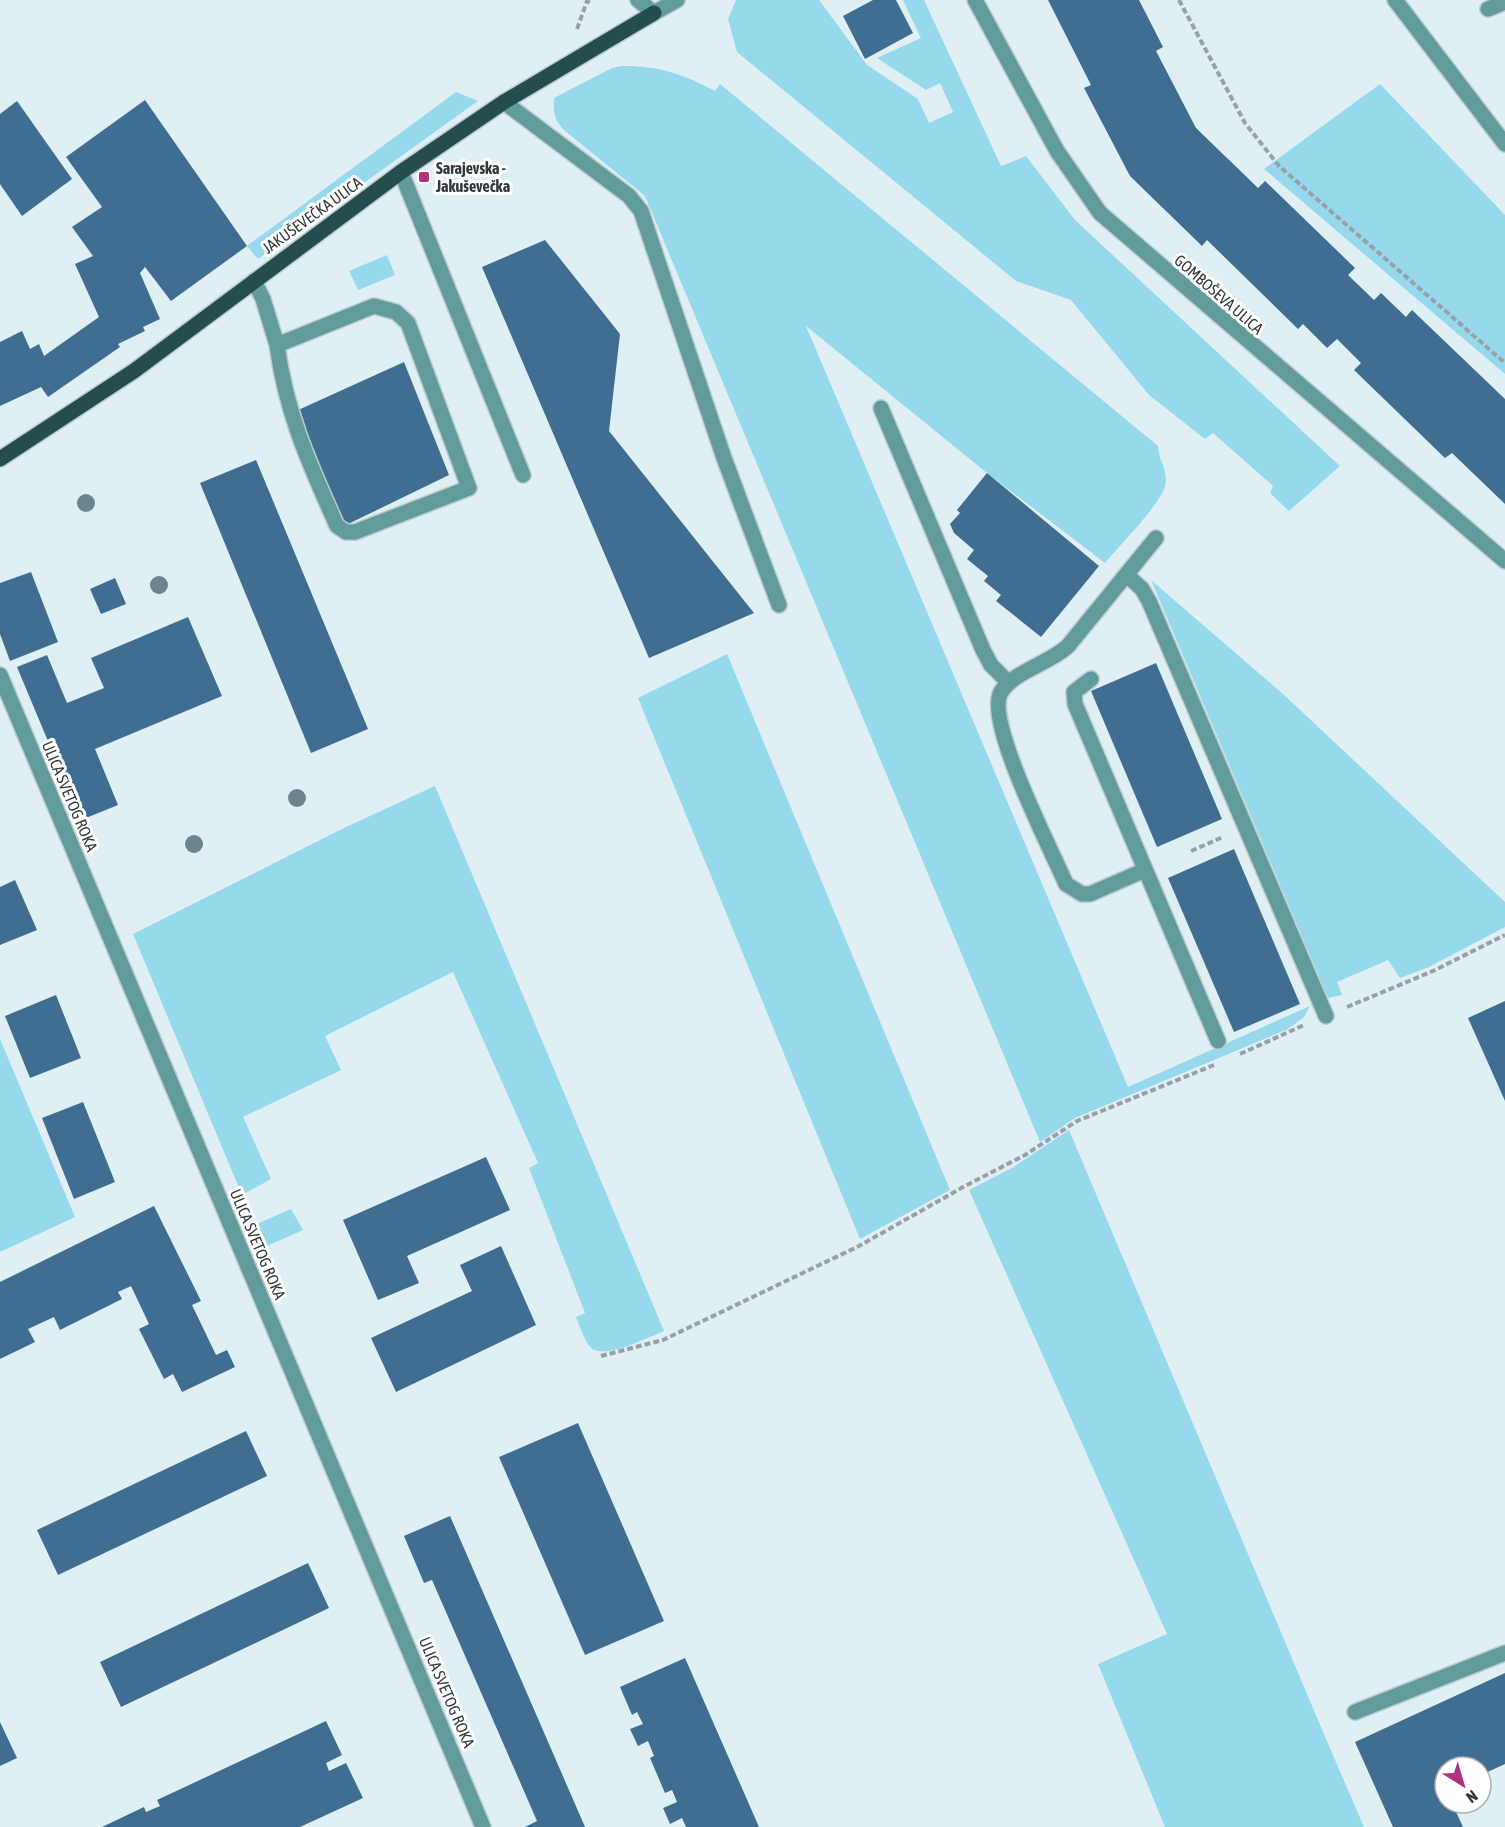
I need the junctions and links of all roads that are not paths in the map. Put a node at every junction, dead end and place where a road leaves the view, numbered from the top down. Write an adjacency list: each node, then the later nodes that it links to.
1 (638, 0): 7 (street)
2 (677, 0): 7 (street)
3 (975, 0): 17 (street, GOMBOŠEVA ULICA)
4 (1395, 0): 9 (street)
5 (1505, 2): 6 (street)
6 (1488, 9)
7 (654, 13): 8 (main road, JAKUŠEVEČKA ULICA)
8 (504, 102): 10 (main road, JAKUŠEVEČKA ULICA); 19 (street)
9 (1505, 144)
10 (401, 172): 11 (main road, JAKUŠEVEČKA ULICA); 15 (street)
11 (254, 281): 12 (street); 14 (main road, JAKUŠEVEČKA ULICA)
12 (277, 345): 12 (street)
13 (881, 408): 22 (street)
14 (0, 459)
15 (523, 476)
16 (1156, 538): 18 (street)
17 (1505, 561)
18 (1127, 575): 22 (street); 24 (street)
19 (779, 605)
20 (0, 675): 28 (street, ULICA SVETOG ROKA)
21 (1090, 679): 23 (street)
22 (1009, 682): 23 (street)
23 (1145, 870): 25 (street)
24 (1326, 1016)
25 (1218, 1041)
26 (1505, 1653): 27 (street)
27 (1355, 1713)
28 (483, 1827)

